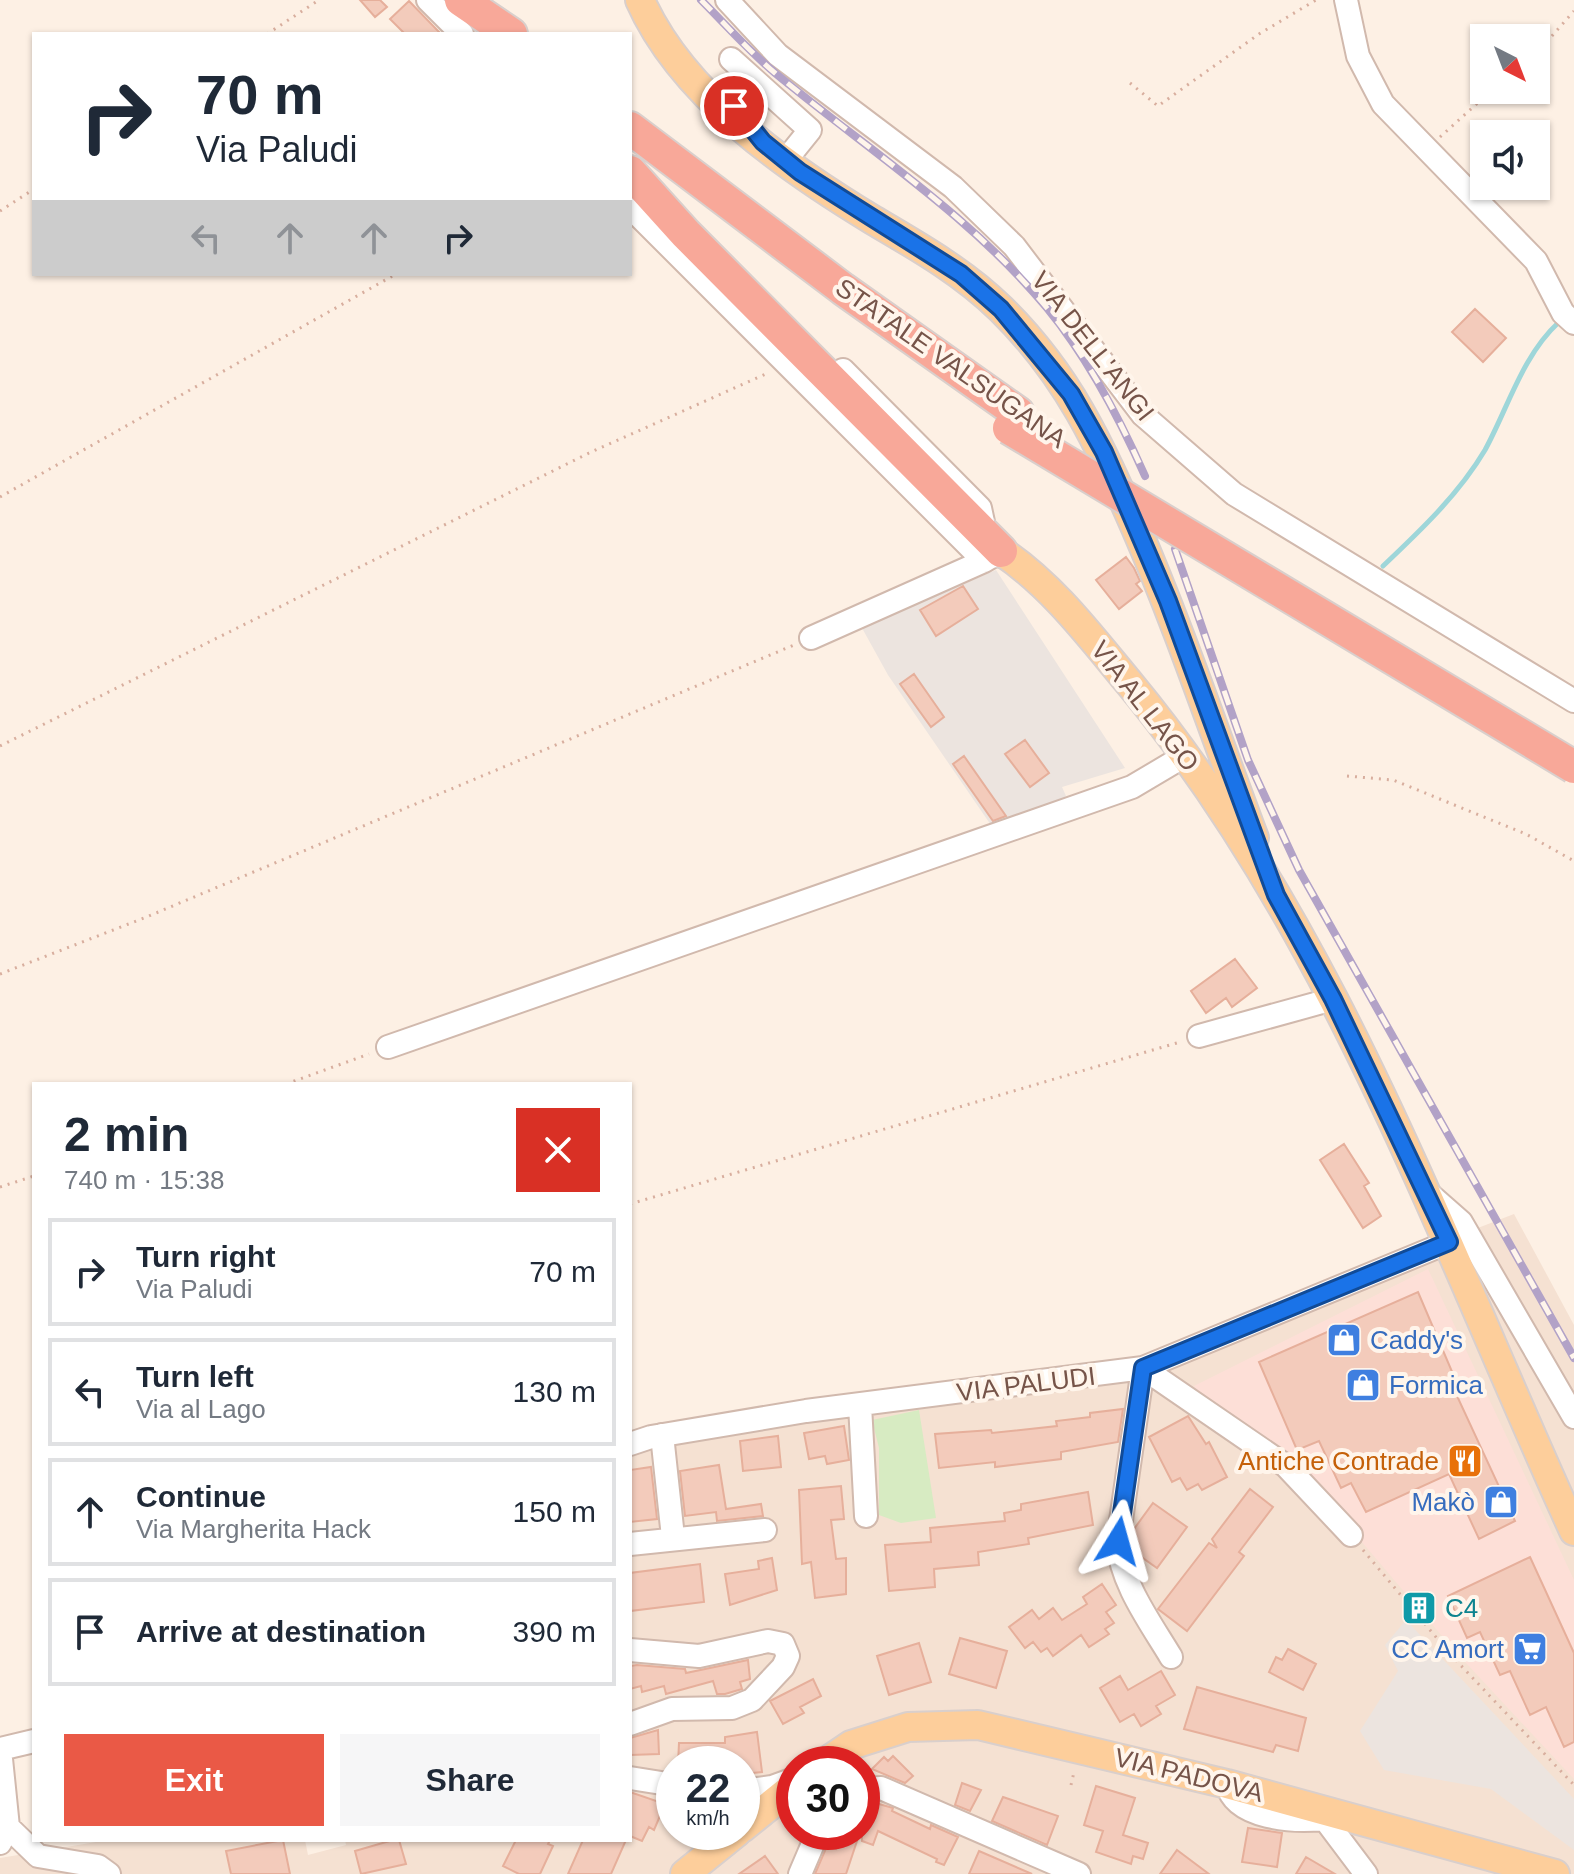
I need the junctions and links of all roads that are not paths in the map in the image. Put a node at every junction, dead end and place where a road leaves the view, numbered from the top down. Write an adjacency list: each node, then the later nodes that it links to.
1 (428, 0): 7 (street)
2 (460, 0): 8 (highway); 9 (highway)
3 (640, 0): 12 (main road)
4 (649, 0): 12 (main road)
5 (727, 0): 23 (street, VIA DELL'ANGI)
6 (1346, 0): 17 (street)
7 (460, 32)
8 (488, 32)
9 (508, 32)
10 (731, 59): 14 (street)
11 (632, 130): 19 (highway, STATALE VALSUGANA)
12 (763, 142): 14 (main road)
13 (632, 157): 19 (highway, STATALE VALSUGANA)
14 (785, 161): 22 (main road)
15 (632, 174): 18 (highway)
16 (632, 209): 18 (street)
17 (1574, 323)
18 (785, 348): 20 (highway)
19 (1013, 420): 25 (highway, STATALE VALSUGANA); 27 (highway, STATALE VALSUGANA, bridge)
20 (990, 549): 21 (street); 24 (main road, VIA AL LAGO)
21 (811, 638)
22 (1199, 691): 24 (main road); 26 (main road); 28 (main road)
23 (1574, 701)
24 (1166, 727): 26 (main road, VIA AL LAGO)
25 (1574, 749)
26 (1186, 755): 28 (main road, VIA AL LAGO); 31 (street)
27 (1574, 767)
28 (1276, 895): 29 (main road, VIA AL LAGO)
29 (1333, 999): 30 (street); 32 (main road, VIA AL LAGO)
30 (1199, 1036)
31 (388, 1047)
32 (1428, 1193): 33 (main road, VIA AL LAGO); 36 (street)
33 (1449, 1242): 34 (street, VIA PALUDI); 41 (main road, VIA AL LAGO)
34 (1143, 1368): 35 (street, VIA PALUDI); 42 (street); 46 (street)
35 (860, 1405): 37 (street, VIA PALUDI); 39 (street)
36 (1574, 1417)
37 (662, 1435): 38 (street, VIA PALUDI); 43 (street)
38 (632, 1443)
39 (866, 1516)
40 (765, 1530): 43 (street)
41 (1574, 1531)
42 (1351, 1535)
43 (673, 1537): 44 (street)
44 (632, 1544)
45 (632, 1650): 47 (street)
46 (1171, 1657)
47 (632, 1723)
48 (32, 1741): 56 (street)
49 (850, 1746): 55 (main road, VIA PADOVA)
50 (632, 1778): 51 (street)
51 (656, 1782)
52 (880, 1788): 62 (street)
53 (776, 1801): 54 (main road)
54 (760, 1813)
55 (1320, 1813): 63 (street); 64 (main road, VIA PADOVA)
56 (4, 1835): 59 (street)
57 (715, 1850): 60 (main road)
58 (810, 1850): 61 (street)
59 (109, 1874)
60 (685, 1874)
61 (800, 1874)
62 (1079, 1874)
63 (1366, 1874)
64 (1555, 1874)

